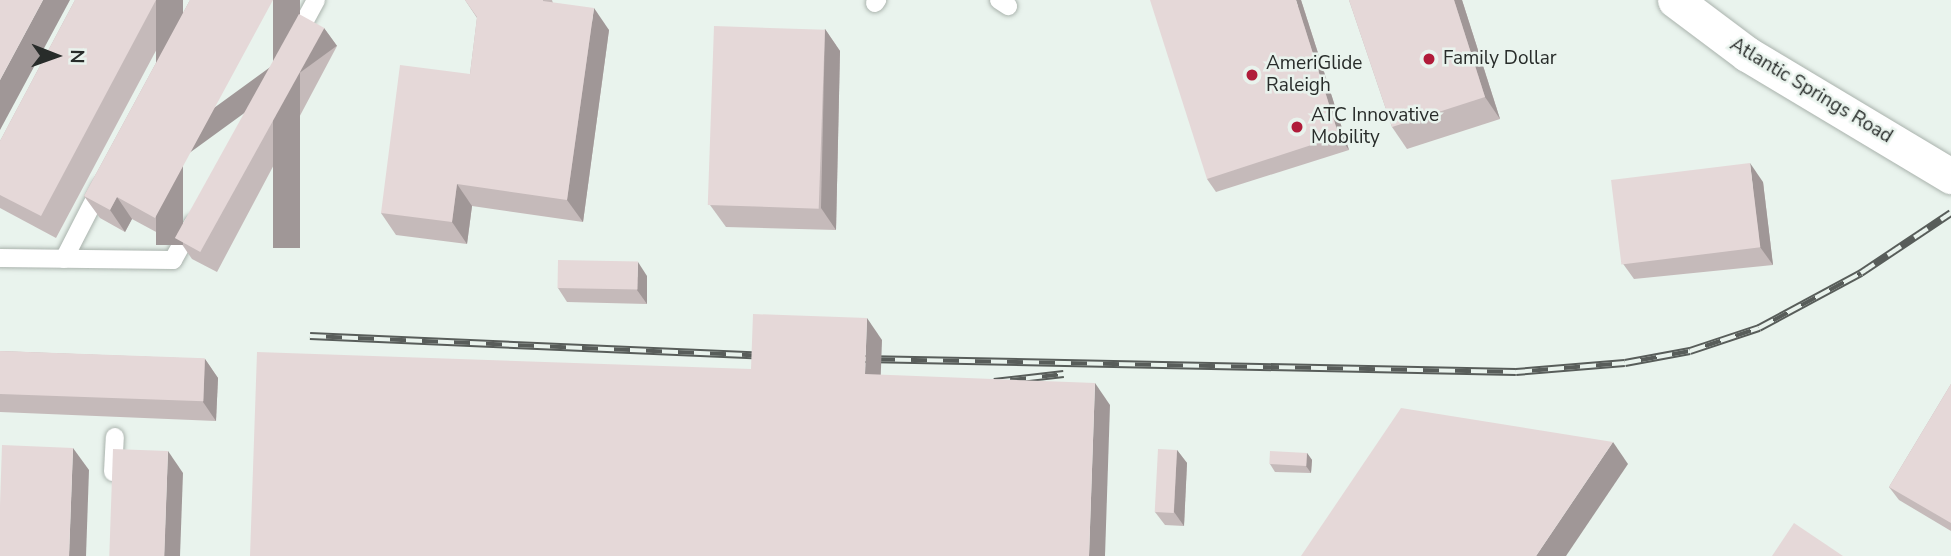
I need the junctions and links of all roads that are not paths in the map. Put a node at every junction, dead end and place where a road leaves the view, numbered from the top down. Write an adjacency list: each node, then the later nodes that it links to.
1 (316, 0): 3 (lane)
2 (1675, 0): 5 (street, Atlantic Springs Road)
3 (283, 60)
4 (109, 172): 8 (lane)
5 (1951, 176)
6 (205, 201): 8 (lane)
7 (0, 258): 8 (lane)
8 (64, 259)
9 (115, 437): 10 (lane)
10 (113, 490)

